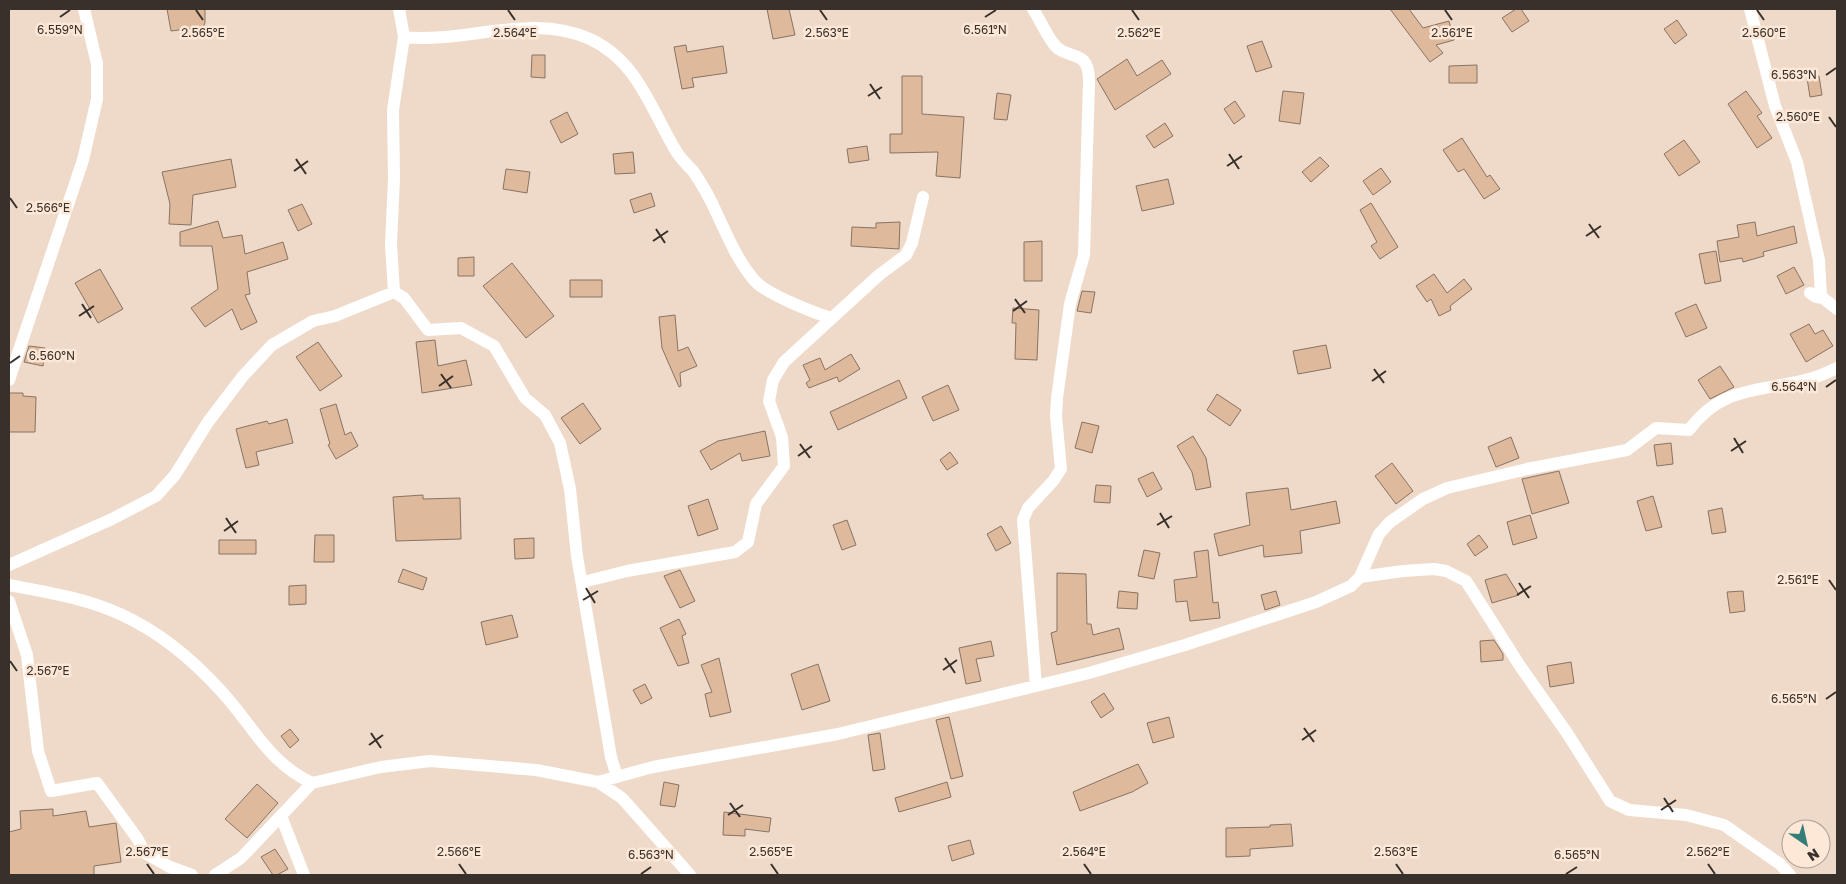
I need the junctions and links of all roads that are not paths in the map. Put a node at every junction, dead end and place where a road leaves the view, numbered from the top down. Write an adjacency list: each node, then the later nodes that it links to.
1 (84, 9): 11 (street)
2 (399, 9): 5 (street)
3 (1034, 9): 17 (street)
4 (1750, 9): 8 (street)
5 (404, 38): 7 (street); 9 (street)
6 (923, 197): 9 (street)
7 (394, 292): 12 (street); 14 (street)
8 (1837, 309)
9 (831, 318): 14 (street)
10 (1837, 368): 13 (street)
11 (9, 380)
12 (9, 565)
13 (1360, 577): 17 (street); 26 (street)
14 (584, 582): 18 (street)
15 (9, 585): 20 (street)
16 (9, 601): 22 (street)
17 (1036, 686): 18 (street)
18 (618, 777): 19 (street)
19 (598, 782): 20 (street); 25 (street)
20 (312, 783): 21 (street)
21 (281, 816): 23 (street); 24 (street)
22 (192, 875)
23 (215, 875)
24 (304, 875)
25 (690, 875)
26 (1790, 875)

